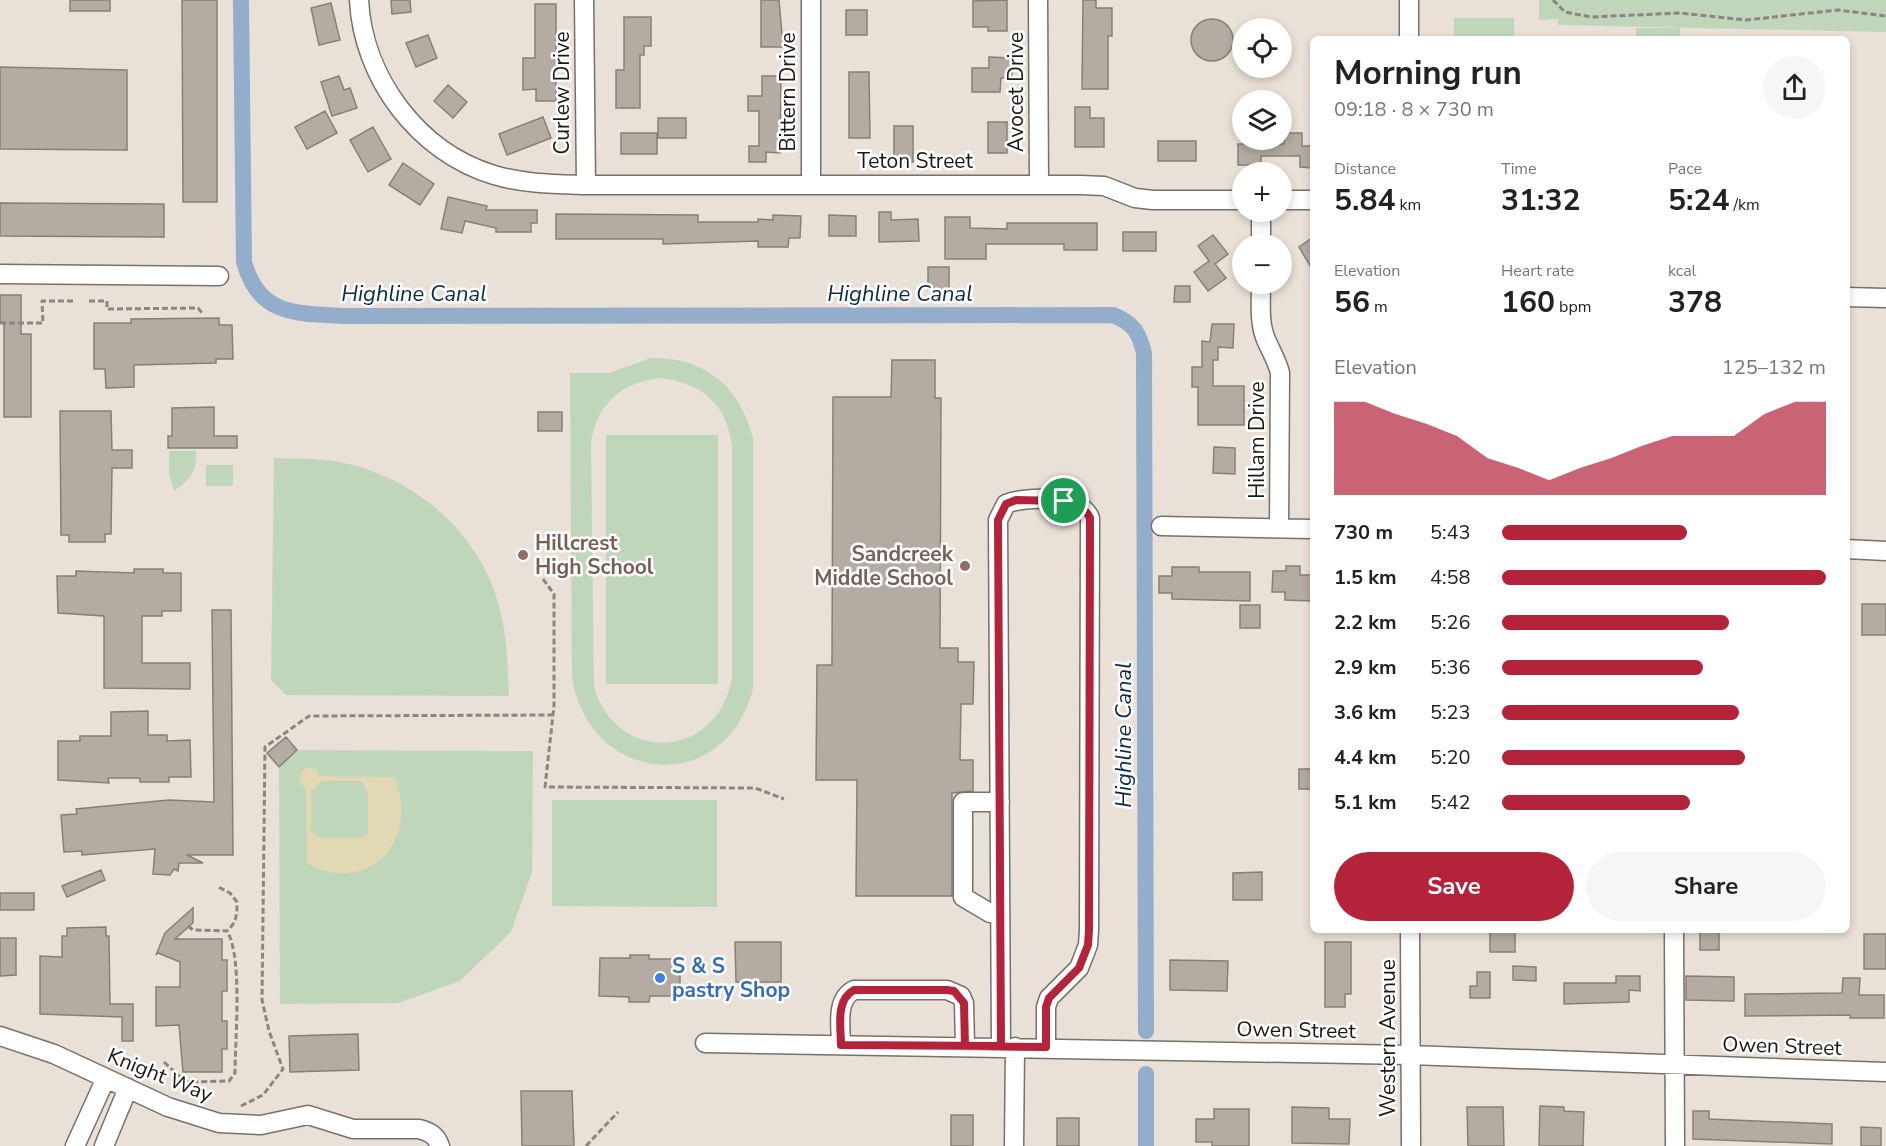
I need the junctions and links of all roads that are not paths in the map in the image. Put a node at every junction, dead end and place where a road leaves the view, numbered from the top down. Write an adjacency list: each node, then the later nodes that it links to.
1 (359, 0): 9 (street, Teton Street)
2 (584, 0): 9 (street, Curlew Drive)
3 (811, 0): 7 (street, Bittern Drive)
4 (1038, 0): 8 (street, Avocet Drive)
5 (1409, 0): 6 (street)
6 (1409, 36)
7 (811, 184): 8 (street, Teton Street); 9 (street, Teton Street)
8 (1039, 184): 10 (street, Teton Street)
9 (586, 185)
10 (1232, 200)
11 (1292, 200): 12 (street)
12 (1310, 200)
13 (0, 274): 14 (street)
14 (219, 276)
15 (1261, 294): 19 (street, Hillam Drive)
16 (1850, 297): 17 (street)
17 (1886, 298)
18 (1161, 526): 19 (street)
19 (1279, 528): 20 (street)
20 (1310, 529)
21 (1850, 549): 22 (street)
22 (1886, 551)
23 (1000, 801): 24 (street); 24 (street); 32 (street)
24 (1000, 913): 31 (street)
25 (1410, 933): 33 (street, Western Avenue)
26 (1674, 933): 34 (street)
27 (0, 1036): 36 (street, Knight Way)
28 (705, 1043): 29 (street, Owen Street)
29 (841, 1045): 30 (street, Owen Street); 30 (street)
30 (965, 1046): 31 (street, Owen Street)
31 (1008, 1047): 32 (street, Owen Street); 41 (street)
32 (1046, 1047): 33 (street, Owen Street)
33 (1410, 1055): 34 (street, Owen Street); 42 (street, Western Avenue)
34 (1676, 1065): 35 (street, Owen Street); 43 (street)
35 (1886, 1072)
36 (106, 1078): 37 (street, Knight Way); 38 (street)
37 (128, 1088): 39 (street); 40 (street, Knight Way)
38 (75, 1146)
39 (104, 1146)
40 (440, 1146)
41 (1014, 1146)
42 (1411, 1146)
43 (1675, 1146)

